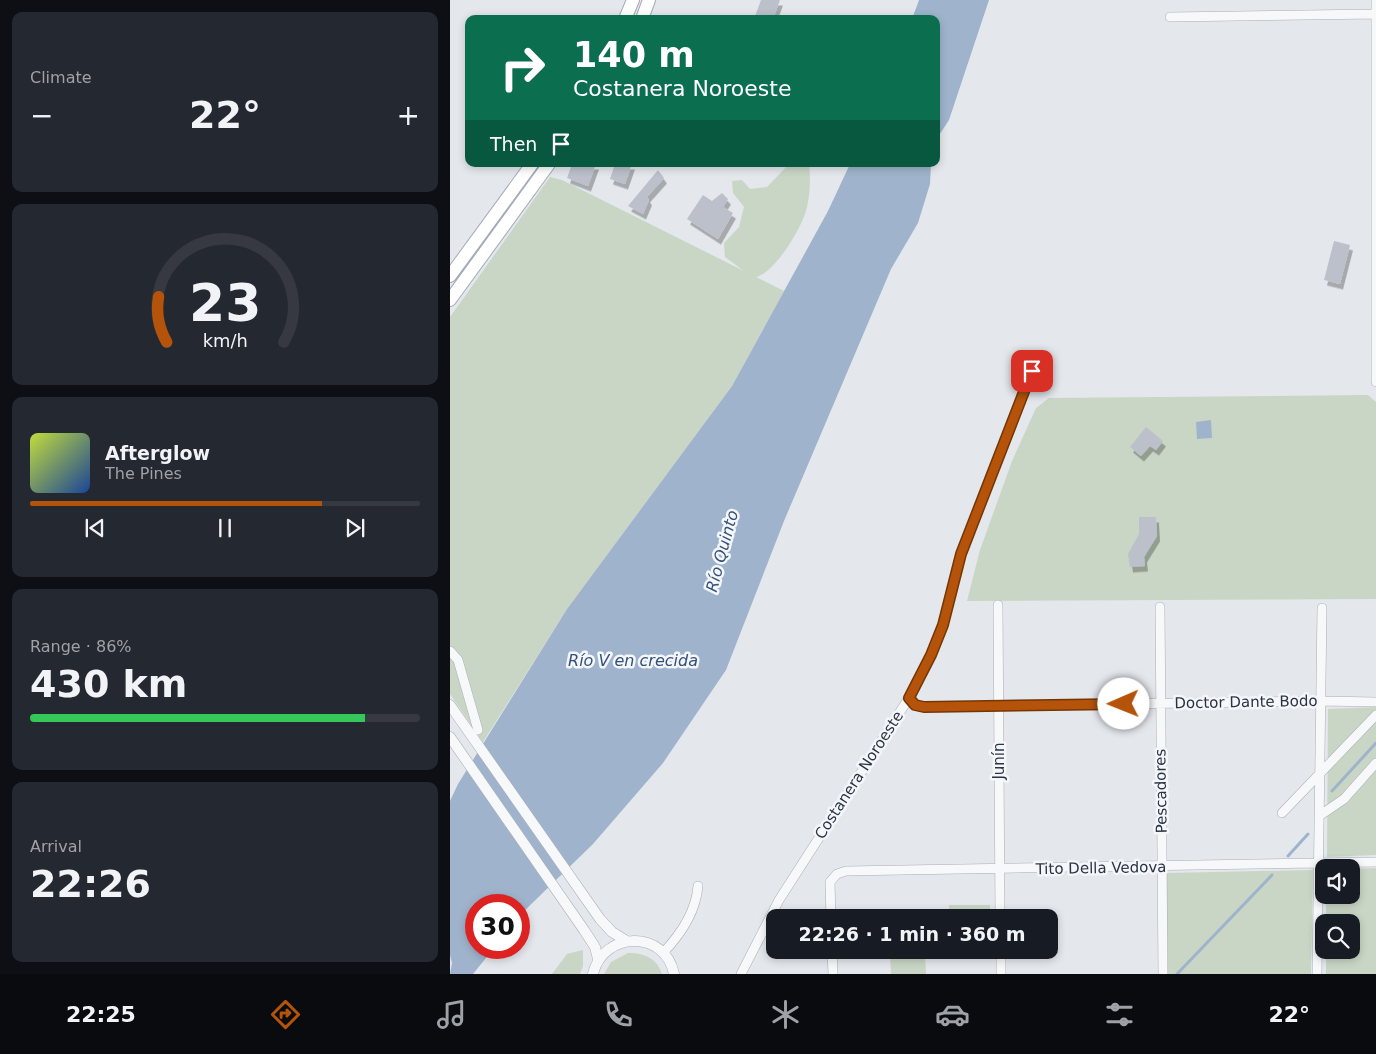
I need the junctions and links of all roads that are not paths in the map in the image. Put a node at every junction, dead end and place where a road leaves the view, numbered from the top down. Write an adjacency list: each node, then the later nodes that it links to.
1 (633, 0): 5 (main road)
2 (650, 0): 6 (main road)
3 (1376, 0): 4 (street)
4 (1376, 14): 7 (street); 8 (street)
5 (627, 15)
6 (644, 15)
7 (1170, 17)
8 (1376, 48): 11 (street)
9 (530, 167): 12 (main road)
10 (547, 167): 13 (main road)
11 (1376, 235): 15 (street)
12 (450, 276)
13 (450, 300)
14 (1032, 371): 20 (street, Costanera Noroeste)
15 (1376, 382)
16 (998, 605): 25 (street, Junín)
17 (1160, 608): 23 (street, Pescadores)
18 (1322, 608): 21 (street)
19 (450, 651): 27 (street)
20 (909, 698): 25 (street, Doctor Dante Bodo); 50 (street, Costanera Noroeste)
21 (1322, 701): 22 (street, Doctor Dante Bodo); 23 (street, Doctor Dante Bodo); 30 (street)
22 (1376, 702)
23 (1160, 704): 25 (street, Doctor Dante Bodo); 37 (street, Pescadores)
24 (450, 705): 43 (street)
25 (998, 707): 38 (street, Junín)
26 (1376, 715): 30 (street)
27 (478, 730)
28 (450, 737): 45 (street)
29 (1376, 763): 32 (street)
30 (1320, 774): 31 (street); 32 (street)
31 (1282, 813)
32 (1319, 816): 33 (street)
33 (1319, 859)
34 (1376, 862): 35 (street, Tito Della Vedova)
35 (1360, 863)
36 (1315, 864): 37 (street, Tito Della Vedova)
37 (1162, 866): 38 (street, Tito Della Vedova); 53 (street, Pescadores)
38 (999, 870): 41 (street, Tito Della Vedova); 42 (street, Junín)
39 (698, 886): 44 (street)
40 (1318, 904): 54 (street)
41 (831, 909)
42 (1000, 909)
43 (625, 940): 44 (street); 45 (street)
44 (663, 953): 49 (street)
45 (598, 959): 48 (street)
46 (832, 959): 51 (street)
47 (1001, 959): 52 (street)
48 (593, 974)
49 (674, 974)
50 (741, 974)
51 (833, 974)
52 (1001, 974)
53 (1163, 974)
54 (1317, 974)

